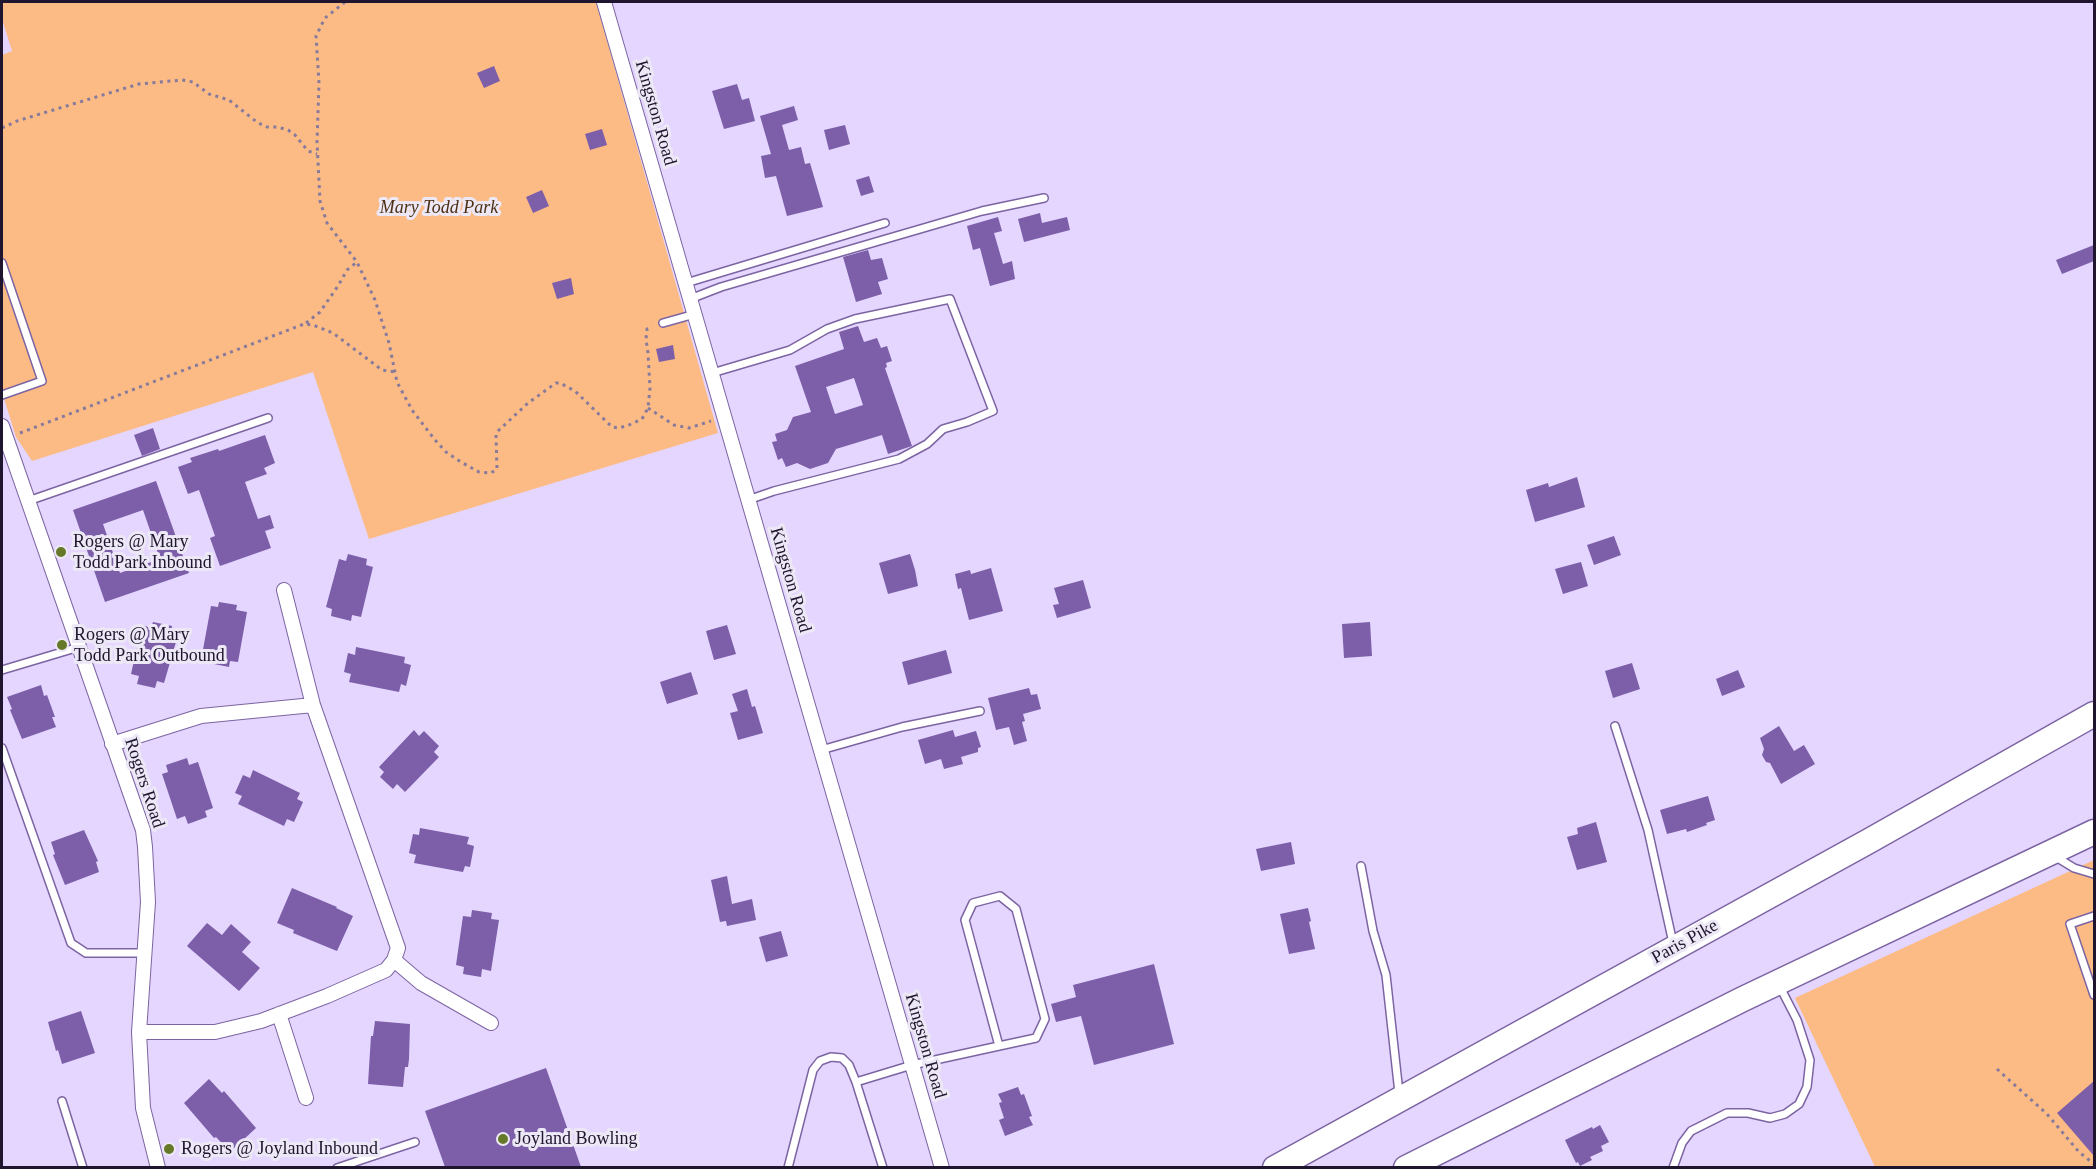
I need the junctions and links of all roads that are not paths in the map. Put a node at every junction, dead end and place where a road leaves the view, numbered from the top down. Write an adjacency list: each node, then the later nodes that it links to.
1 (604, 2): 5 (street, Kingston Road)
2 (1044, 198): 6 (lane)
3 (885, 223): 5 (lane)
4 (2, 263): 10 (lane)
5 (686, 283): 6 (street, Kingston Road)
6 (690, 299): 7 (street, Kingston Road)
7 (695, 314): 8 (lane); 9 (street, Kingston Road)
8 (663, 323)
9 (712, 373): 14 (street, Kingston Road); 14 (lane)
10 (2, 395)
11 (268, 418): 15 (lane)
12 (2, 426): 13 (street, Rogers Road)
13 (6, 451): 15 (street, Rogers Road)
14 (748, 500): 25 (street, Kingston Road)
15 (28, 501): 17 (street, Rogers Road)
16 (284, 590): 19 (street)
17 (79, 647): 18 (lane); 23 (street, Rogers Road)
18 (2, 670)
19 (313, 705): 23 (street); 33 (street)
20 (980, 711): 25 (lane)
21 (2094, 714): 31 (highway, Paris Pike)
22 (1615, 726): 31 (lane)
23 (112, 744): 32 (street, Rogers Road)
24 (2, 748): 32 (lane)
25 (821, 750): 40 (street, Kingston Road)
26 (2094, 832): 27 (highway)
27 (2051, 854): 29 (lane); 34 (highway)
28 (1361, 866): 43 (lane)
29 (2094, 874)
30 (2094, 916): 35 (lane)
31 (1674, 948): 43 (highway, Paris Pike)
32 (144, 953): 38 (street, Rogers Road)
33 (394, 960): 36 (street); 37 (street)
34 (1778, 982): 53 (highway); 54 (lane)
35 (2094, 995)
36 (279, 1014): 38 (street); 42 (street)
37 (491, 1023)
38 (139, 1032): 47 (street, Rogers Road)
39 (999, 1046): 39 (lane); 40 (lane)
40 (912, 1065): 41 (lane); 51 (street, Kingston Road)
41 (856, 1082): 49 (lane); 50 (lane)
42 (306, 1098)
43 (1400, 1099): 52 (highway, Paris Pike)
44 (62, 1101): 46 (lane)
45 (415, 1142): 48 (lane)
46 (83, 1167)
47 (158, 1167)
48 (337, 1167)
49 (788, 1167)
50 (883, 1167)
51 (942, 1167)
52 (1275, 1167)
53 (1406, 1167)
54 (1673, 1167)

